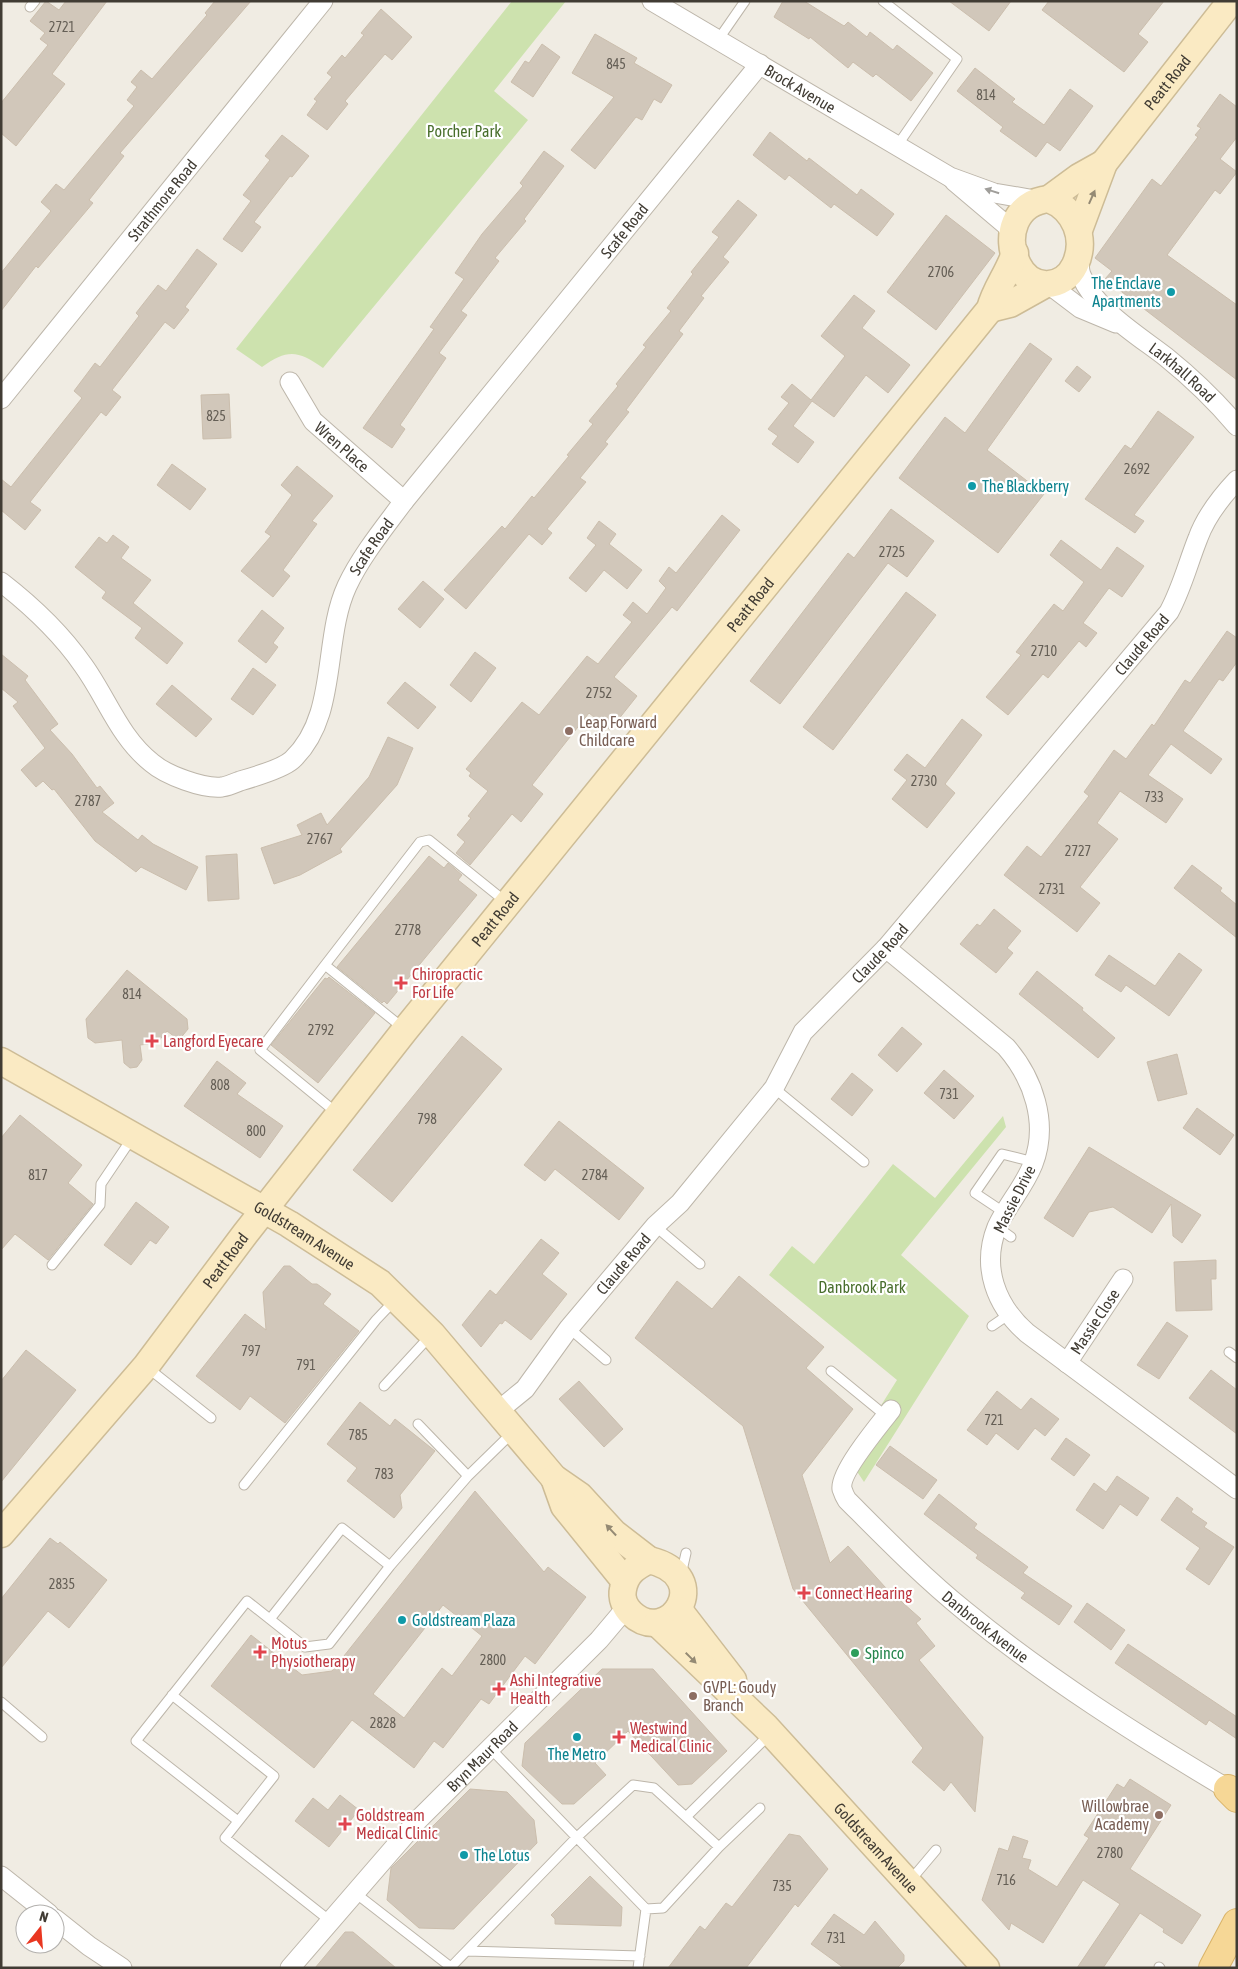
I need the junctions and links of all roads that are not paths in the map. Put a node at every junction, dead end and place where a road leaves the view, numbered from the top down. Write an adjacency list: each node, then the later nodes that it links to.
1 (323, 1): 19 (street, Strathmore Road)
2 (652, 1): 6 (street, Brock Avenue)
3 (745, 1): 6 (lane)
4 (884, 1): 8 (lane)
5 (1230, 1): 9 (street, Peatt Road)
6 (718, 40): 7 (street, Brock Avenue)
7 (760, 64): 8 (street, Brock Avenue); 22 (street, Scafe Road)
8 (897, 146): 10 (street, Brock Avenue)
9 (1104, 163): 11 (street, Peatt Road); 12 (street, Peatt Road, one-way to 9)
10 (950, 177): 11 (street, Brock Avenue, one-way to 10); 13 (street, Brock Avenue)
11 (1042, 200): 12 (street); 13 (street)
12 (1079, 230): 14 (street)
13 (1014, 245): 15 (street); 16 (street, Peatt Road)
14 (1079, 256): 15 (street); 17 (street, Larkhall Road)
15 (1047, 285): 16 (street); 17 (street, Larkhall Road)
16 (990, 309): 24 (street, Peatt Road)
17 (1122, 326): 20 (street, Larkhall Road)
18 (290, 382): 22 (street, Wren Place)
19 (1, 399)
20 (1237, 426)
21 (1237, 480): 25 (street, Claude Road)
22 (404, 501): 23 (street, Scafe Road)
23 (1, 582)
24 (508, 904): 26 (lane); 27 (street, Peatt Road)
25 (886, 948): 29 (street, Claude Road); 33 (street, Massie Drive)
26 (325, 965): 27 (lane); 30 (lane)
27 (405, 1030): 30 (street, Peatt Road)
28 (6, 1067): 31 (street, Goldstream Avenue)
29 (774, 1088): 32 (lane); 35 (street, Claude Road)
30 (339, 1115): 34 (street, Peatt Road)
31 (133, 1136): 34 (street, Goldstream Avenue); 37 (lane)
32 (864, 1162)
33 (1034, 1162): 36 (street, Massie Drive); 36 (lane)
34 (264, 1210): 40 (street, Goldstream Avenue); 49 (street, Peatt Road)
35 (655, 1226): 38 (lane); 43 (street, Claude Road)
36 (1004, 1226): 41 (street, Massie Drive)
37 (52, 1264)
38 (700, 1264)
39 (1123, 1280): 48 (street, Massie Close)
40 (397, 1298): 44 (street, Goldstream Avenue); 58 (lane)
41 (1017, 1318): 42 (lane); 48 (street, Massie Drive)
42 (992, 1326)
43 (569, 1328): 47 (lane); 54 (street, Claude Road)
44 (432, 1334): 51 (lane); 54 (street, Goldstream Avenue)
45 (1229, 1352): 46 (lane)
46 (1237, 1358)
47 (606, 1360)
48 (1067, 1363): 59 (street, Massie Drive)
49 (146, 1366): 53 (lane); 60 (street, Peatt Road)
50 (831, 1371): 52 (lane)
51 (384, 1386)
52 (889, 1413): 72 (street, Danbrook Avenue)
53 (211, 1418)
54 (506, 1421): 56 (lane); 57 (street, Goldstream Avenue)
55 (418, 1424): 56 (lane)
56 (468, 1476): 62 (lane)
57 (554, 1478): 61 (street, Goldstream Avenue, one-way to 57); 63 (street, Goldstream Avenue)
58 (244, 1484)
59 (1237, 1489)
60 (2, 1540)
61 (669, 1563): 63 (street); 64 (street)
62 (390, 1566): 66 (lane); 66 (lane)
63 (624, 1580): 65 (street)
64 (679, 1610): 65 (street); 69 (street, Goldstream Avenue)
65 (640, 1617): 69 (street, Goldstream Avenue, one-way to 69); 71 (street, Bryn Maur Road)
66 (270, 1619): 67 (lane)
67 (172, 1695): 75 (lane); 75 (lane)
68 (1, 1702): 70 (lane)
69 (768, 1730): 74 (lane); 80 (street, Goldstream Avenue)
70 (42, 1736)
71 (491, 1749): 76 (lane); 81 (street, Bryn Maur Road)
72 (1234, 1792)
73 (760, 1808): 77 (lane)
74 (686, 1817): 76 (lane); 77 (lane)
75 (238, 1821): 84 (lane)
76 (576, 1838): 83 (lane); 87 (lane)
77 (719, 1847): 83 (lane)
78 (936, 1850): 80 (lane)
79 (1, 1876): 82 (street)
80 (908, 1884): 93 (street, Goldstream Avenue)
81 (354, 1892): 84 (street, Bryn Maur Road); 89 (lane)
82 (36, 1904)
83 (646, 1909): 88 (lane)
84 (329, 1920): 91 (street, Bryn Maur Road)
85 (1237, 1923): 94 (main road)
86 (65, 1927): 90 (street)
87 (467, 1951): 88 (lane); 89 (lane)
88 (640, 1956): 92 (lane)
89 (452, 1967)
90 (122, 1968)
91 (290, 1968)
92 (638, 1968)
93 (986, 1968)
94 (1212, 1968)

